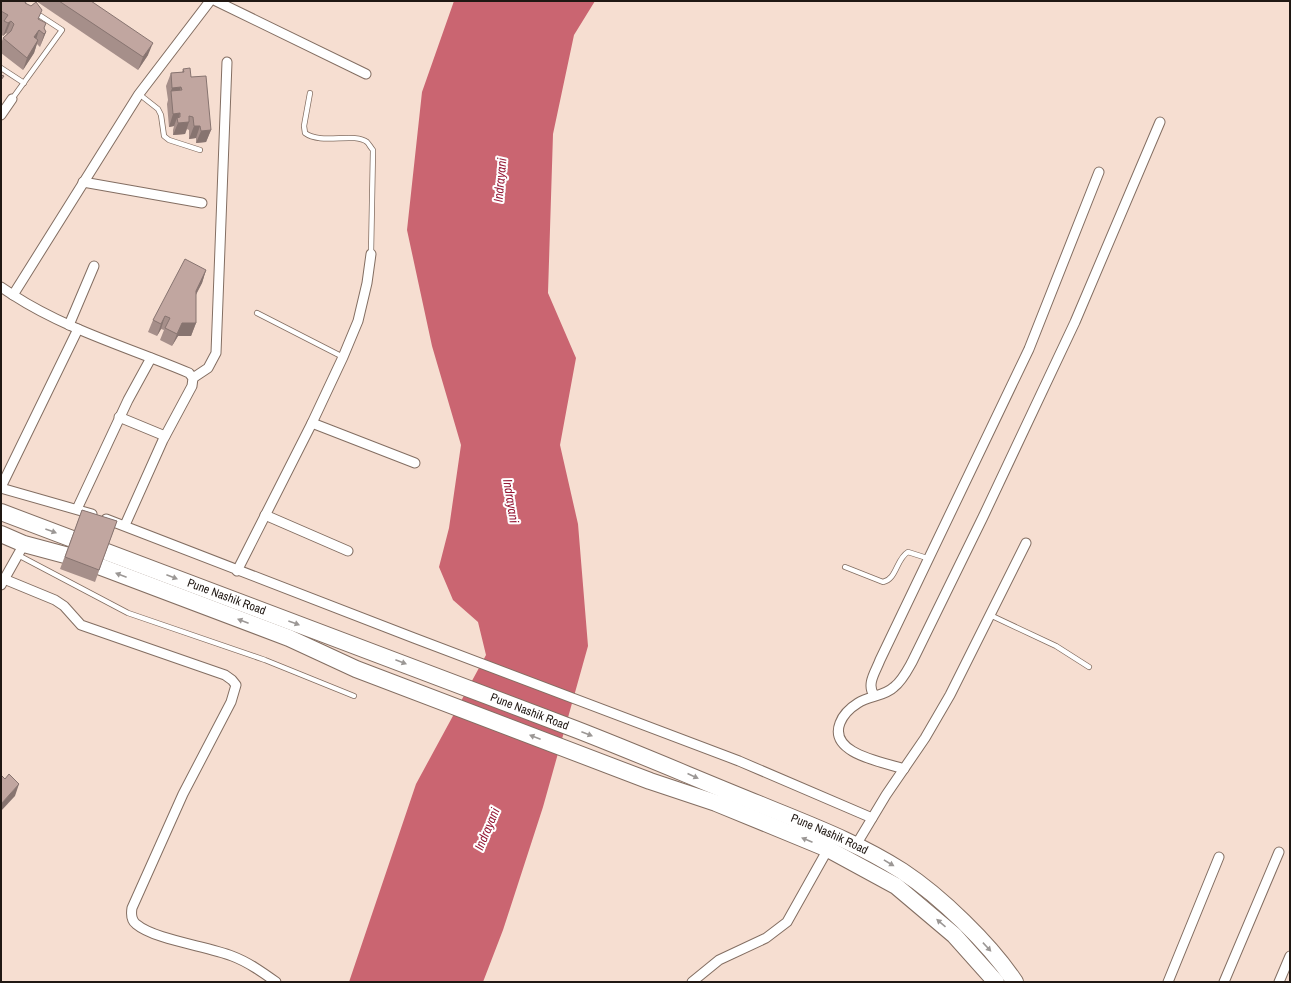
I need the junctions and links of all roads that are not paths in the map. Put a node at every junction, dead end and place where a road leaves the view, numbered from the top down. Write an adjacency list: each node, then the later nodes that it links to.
1 (210, 1): 9 (street)
2 (216, 1): 6 (street)
3 (30, 9): 7 (lane)
4 (227, 62): 26 (street)
5 (1, 68): 7 (lane)
6 (366, 74)
7 (24, 83): 10 (lane)
8 (310, 93): 17 (lane)
9 (139, 94): 13 (lane); 15 (street)
10 (12, 99): 11 (street)
11 (1, 115)
12 (1160, 122): 47 (street)
13 (200, 150)
14 (1099, 172): 41 (street)
15 (83, 182): 16 (street); 20 (street)
16 (202, 203)
17 (371, 254): 24 (street)
18 (94, 266): 22 (street)
19 (1, 288): 20 (street)
20 (13, 295): 22 (street)
21 (257, 312): 24 (lane)
22 (69, 325): 23 (street)
23 (78, 329): 25 (street); 31 (street)
24 (343, 357): 28 (street)
25 (151, 358): 26 (street); 27 (street)
26 (193, 378): 29 (street)
27 (119, 417): 29 (street); 32 (street)
28 (312, 424): 30 (street); 34 (street)
29 (165, 436): 36 (street)
30 (415, 463)
31 (1, 487): 32 (street)
32 (76, 509): 36 (street)
33 (1, 512): 35 (highway, Pune Nashik Road)
34 (265, 515): 40 (street); 43 (street)
35 (32, 524): 39 (highway); 51 (highway, Pune Nashik Road, one-way to 51)
36 (125, 525): 43 (street)
37 (1, 534): 39 (highway, Pune Nashik Road)
38 (1026, 543): 45 (street)
39 (21, 549): 44 (street); 48 (lane); 52 (highway, Pune Nashik Road, one-way to 39)
40 (348, 551)
41 (930, 559): 42 (lane); 47 (street)
42 (845, 567)
43 (238, 570): 50 (street)
44 (3, 582): 56 (street)
45 (990, 616): 46 (lane); 49 (street)
46 (1090, 667)
47 (874, 695): 49 (street)
48 (354, 696)
49 (904, 770): 50 (street)
50 (872, 818): 51 (street)
51 (856, 845): 59 (highway, Pune Nashik Road, one-way to 59)
52 (828, 849): 57 (street); 58 (highway, Pune Nashik Road, one-way to 52)
53 (1279, 852): 61 (street)
54 (1219, 857): 60 (street)
55 (1290, 956): 62 (street)
56 (276, 982)
57 (692, 982)
58 (996, 982)
59 (1015, 982)
60 (1168, 982)
61 (1224, 982)
62 (1279, 982)

